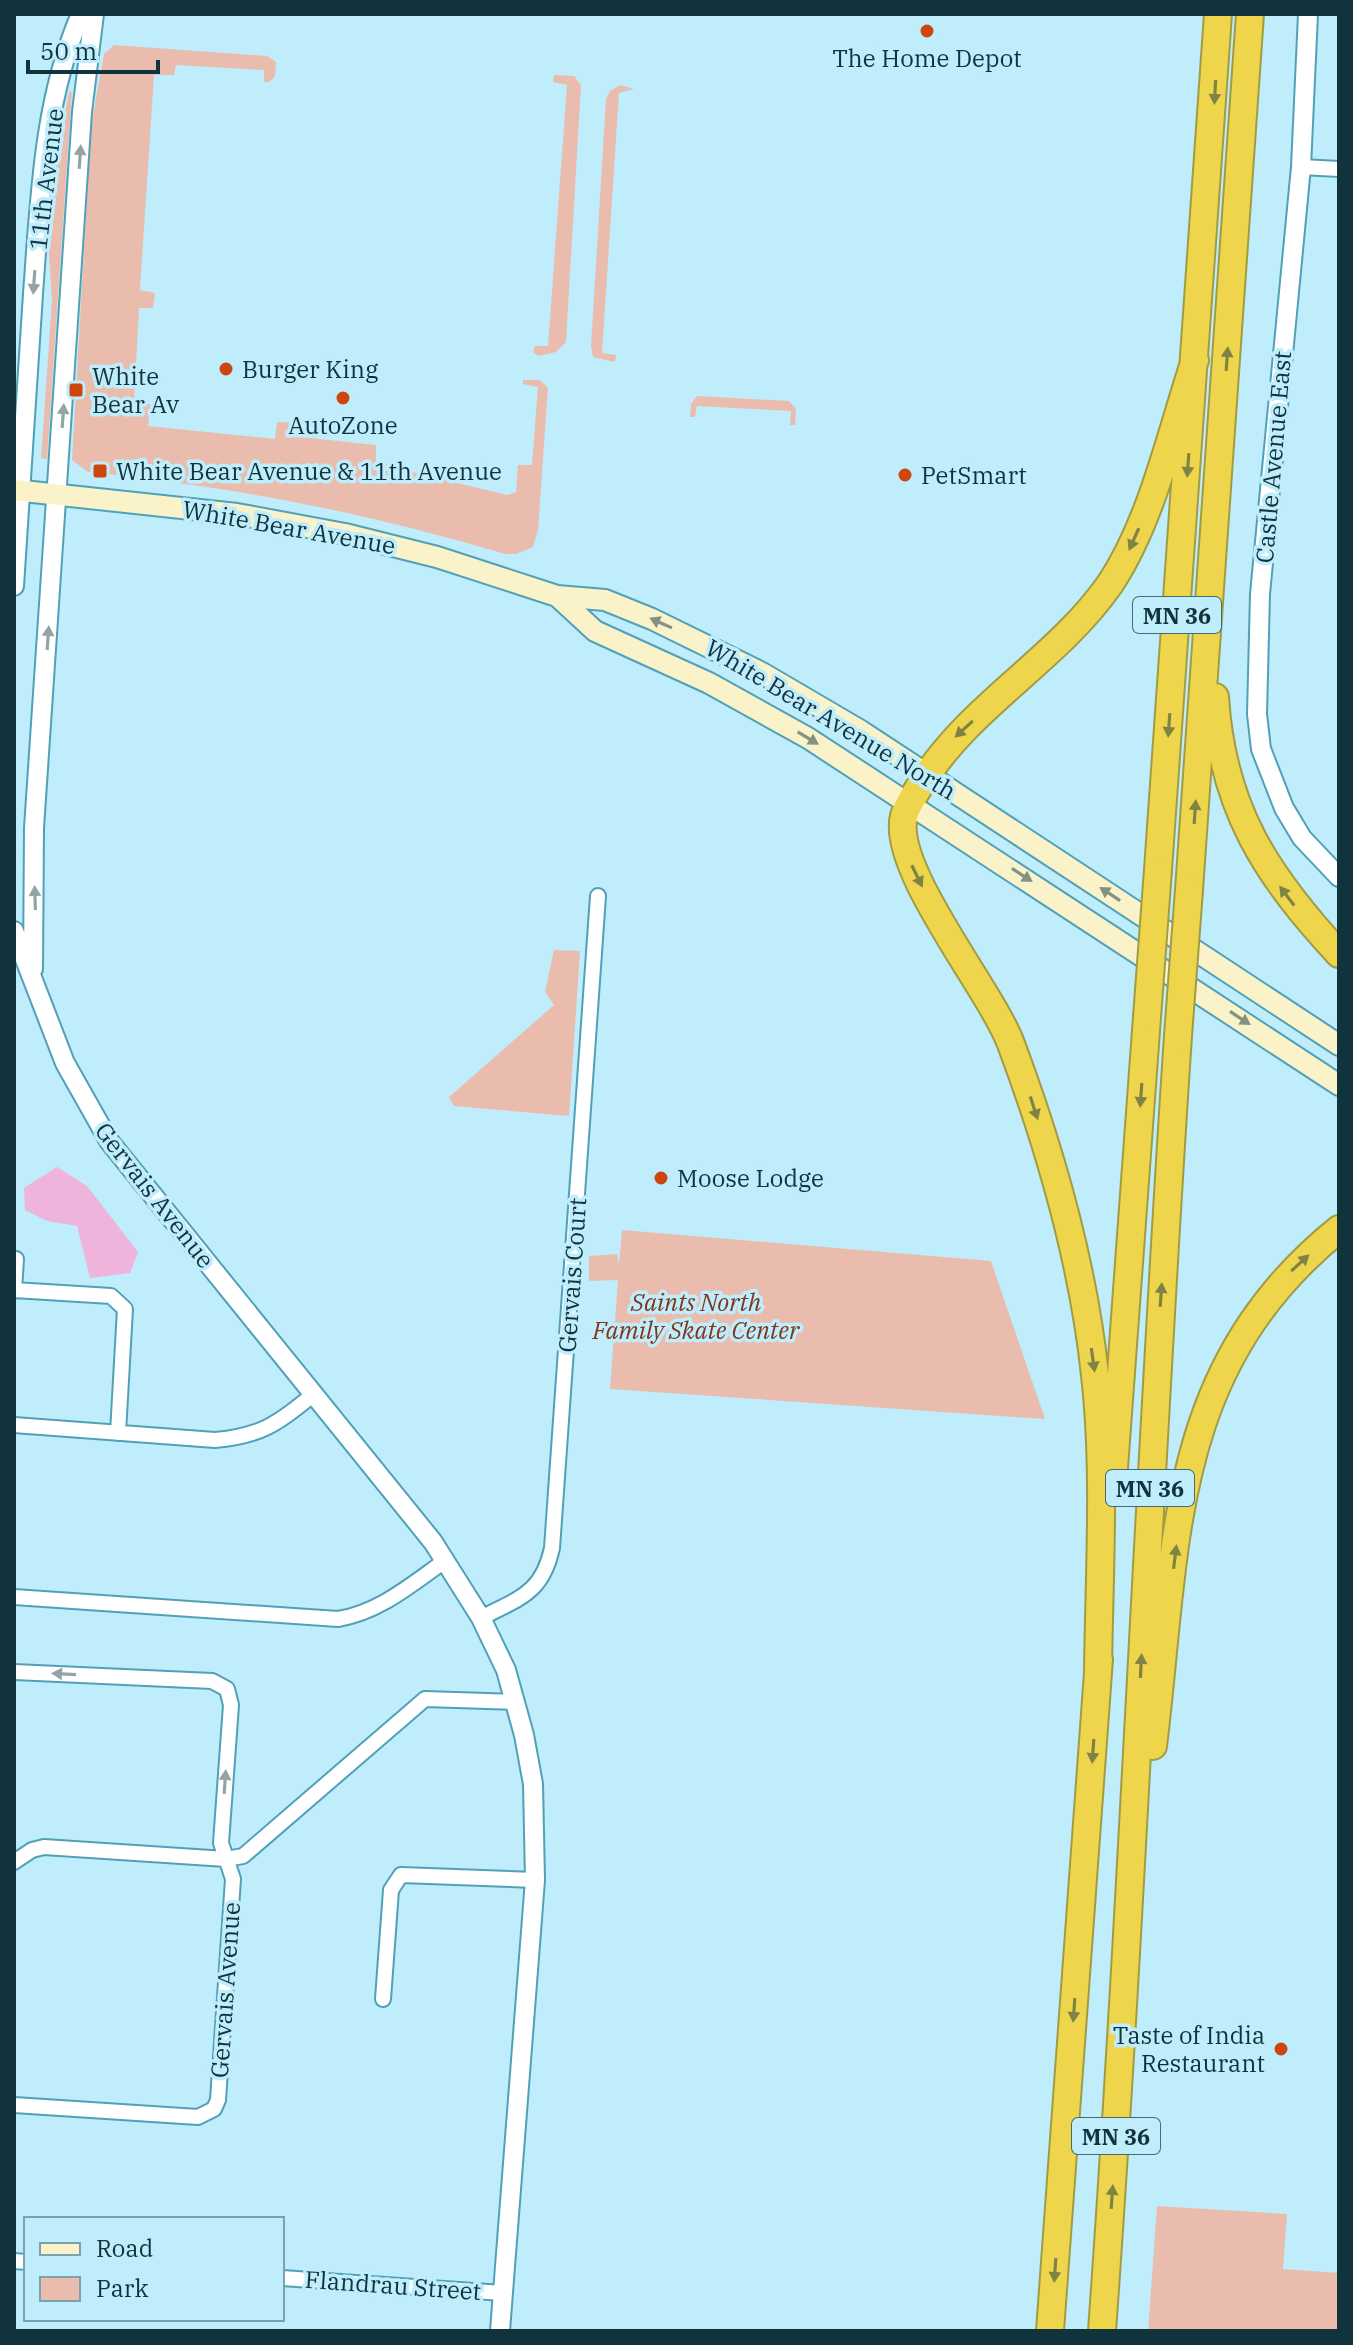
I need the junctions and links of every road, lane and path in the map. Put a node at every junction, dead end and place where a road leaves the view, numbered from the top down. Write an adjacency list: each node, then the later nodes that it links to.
1 (81, 14): 9 (street, 11th Avenue, one-way to 9)
2 (94, 14): 10 (street, 11th Avenue, one-way to 2)
3 (1218, 14): 8 (highway, MN 36, one-way to 8)
4 (1250, 14): 11 (highway, MN 36, one-way to 4)
5 (1308, 14): 6 (street, Castle Avenue East)
6 (1301, 167): 7 (street); 16 (street, Castle Avenue East)
7 (1339, 169)
8 (1195, 360): 14 (highway, one-way to 14); 33 (highway, MN 36, one-way to 33, bridge)
9 (17, 491): 10 (main road, White Bear Avenue); 12 (street)
10 (57, 494): 13 (main road, White Bear Avenue); 20 (street, Gervais Avenue, one-way to 10)
11 (1212, 577): 19 (highway, one-way to 11); 38 (highway, MN 36, one-way to 11, bridge)
12 (14, 586)
13 (557, 596): 14 (main road, White Bear Avenue North, one-way to 13); 15 (main road, White Bear Avenue North, one-way to 15)
14 (928, 774): 15 (highway); 21 (main road, White Bear Avenue North, one-way to 14)
15 (910, 803): 22 (main road, White Bear Avenue North, one-way to 22); 33 (highway, one-way to 33)
16 (1339, 877)
17 (598, 896): 31 (street, Gervais Court)
18 (14, 931): 20 (street, Gervais Avenue)
19 (1339, 954)
20 (32, 975): 26 (street, Gervais Avenue)
21 (1339, 1045)
22 (1339, 1085)
23 (1339, 1229): 38 (highway, one-way to 23)
24 (16, 1259): 25 (street)
25 (14, 1291): 28 (street)
26 (314, 1394): 28 (street); 29 (street, Gervais Avenue)
27 (14, 1425): 28 (street)
28 (118, 1433)
29 (446, 1560): 30 (street); 31 (street, Gervais Avenue)
30 (14, 1597)
31 (481, 1618): 34 (street, Gervais Avenue)
32 (14, 1672): 35 (street, Gervais Avenue, one-way to 32)
33 (1098, 1673): 44 (highway, MN 36, one-way to 44)
34 (515, 1702): 35 (street); 37 (street, Gervais Avenue)
35 (226, 1859): 36 (street); 40 (street, Gervais Avenue)
36 (14, 1862)
37 (535, 1880): 39 (street); 42 (street, Gervais Avenue)
38 (1129, 1940): 45 (highway, MN 36, one-way to 38)
39 (383, 1999)
40 (14, 2105)
41 (284, 2278): 42 (street, Flandrau Street)
42 (503, 2293): 43 (street, Gervais Avenue)
43 (500, 2331)
44 (1050, 2331)
45 (1102, 2331)

